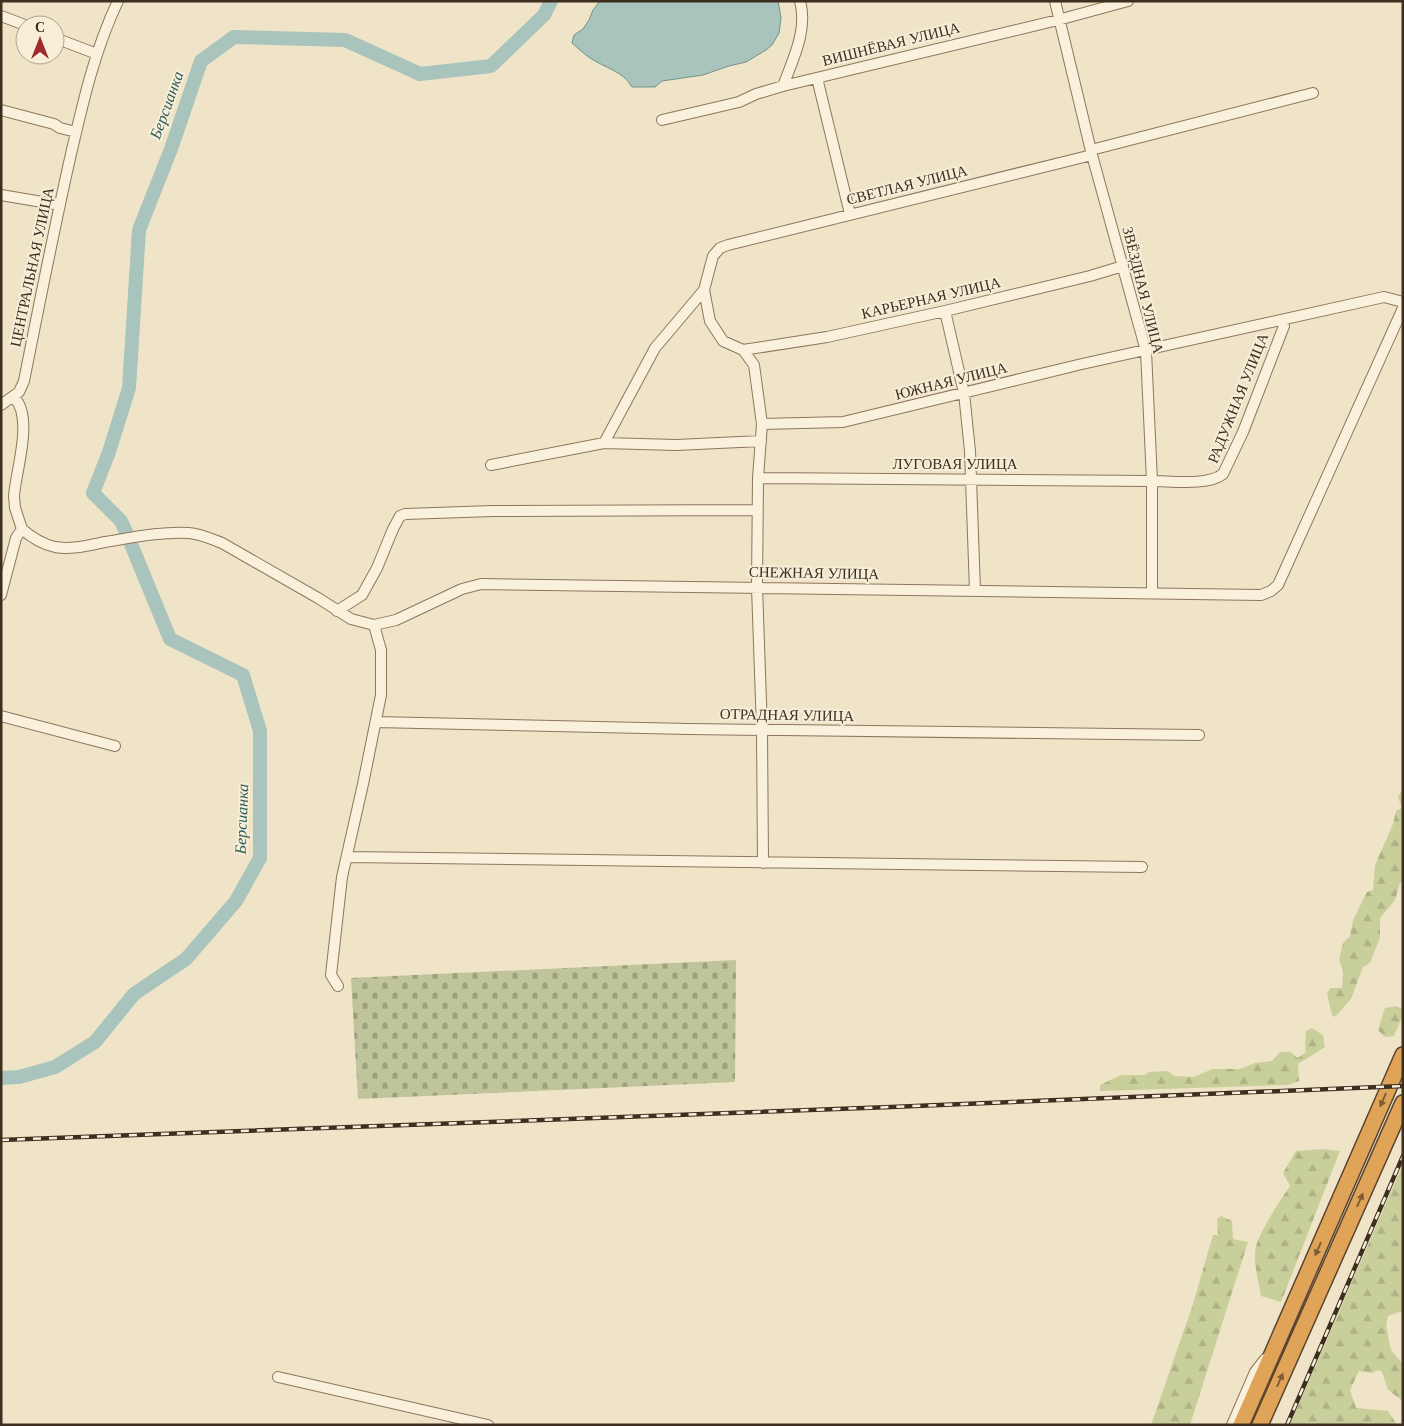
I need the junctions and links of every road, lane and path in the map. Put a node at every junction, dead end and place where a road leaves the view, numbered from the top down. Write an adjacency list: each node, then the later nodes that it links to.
1 (118, 1): 9 (street, ЦЕНТРАЛЬНАЯ УЛИЦА)
2 (800, 1): 11 (street)
3 (1055, 1): 6 (street, ЗВЁЗДНАЯ УЛИЦА)
4 (1128, 1): 6 (street, ВИШНЁВАЯ УЛИЦА)
5 (1, 16): 7 (street)
6 (1058, 20): 10 (street, ВИШНЁВАЯ УЛИЦА); 16 (street, ЗВЁЗДНАЯ УЛИЦА)
7 (15, 22)
8 (65, 42): 9 (street)
9 (98, 54): 15 (street, ЦЕНТРАЛЬНАЯ УЛИЦА)
10 (817, 78): 11 (street, ВИШНЁВАЯ УЛИЦА); 19 (street)
11 (783, 86): 14 (street, ВИШНЁВАЯ УЛИЦА)
12 (1313, 93): 16 (street, СВЕТЛАЯ УЛИЦА)
13 (1, 110): 15 (street)
14 (662, 120)
15 (76, 132): 18 (street, ЦЕНТРАЛЬНАЯ УЛИЦА)
16 (1092, 153): 19 (street, СВЕТЛАЯ УЛИЦА); 20 (street, ЗВЁЗДНАЯ УЛИЦА)
17 (1, 196): 18 (street)
18 (60, 205): 29 (street, ЦЕНТРАЛЬНАЯ УЛИЦА)
19 (850, 214): 21 (street, СВЕТЛАЯ УЛИЦА)
20 (1122, 266): 24 (street, КАРЬЕРНАЯ УЛИЦА); 27 (street, ЗВЁЗДНАЯ УЛИЦА)
21 (704, 290): 26 (street); 33 (street)
22 (1403, 302): 25 (street, ЮЖНАЯ УЛИЦА)
23 (1403, 308): 43 (street, СНЕЖНАЯ УЛИЦА)
24 (945, 311): 26 (street, КАРЬЕРНАЯ УЛИЦА); 28 (street)
25 (1282, 320): 27 (street, ЮЖНАЯ УЛИЦА); 37 (street, РАДУЖНАЯ УЛИЦА)
26 (743, 350): 31 (street)
27 (1146, 351): 28 (street, ЮЖНАЯ УЛИЦА); 37 (street, ЗВЁЗДНАЯ УЛИЦА)
28 (964, 393): 31 (street, ЮЖНАЯ УЛИЦА); 36 (street)
29 (14, 397): 30 (street); 39 (street)
30 (1, 405)
31 (762, 424): 32 (street)
32 (761, 441): 33 (street); 35 (street)
33 (604, 443): 34 (street)
34 (492, 465)
35 (758, 478): 36 (street, ЛУГОВАЯ УЛИЦА); 38 (street)
36 (970, 479): 37 (street, ЛУГОВАЯ УЛИЦА); 42 (street)
37 (1152, 481): 43 (street, ЗВЁЗДНАЯ УЛИЦА)
38 (757, 510): 41 (street); 45 (street)
39 (22, 529): 40 (street); 45 (street)
40 (6, 559): 44 (street)
41 (757, 587): 42 (street, СНЕЖНАЯ УЛИЦА); 46 (street, СНЕЖНАЯ УЛИЦА); 49 (street)
42 (975, 591): 43 (street, СНЕЖНАЯ УЛИЦА)
43 (1152, 593)
44 (1, 595)
45 (337, 611): 46 (street)
46 (374, 625): 48 (street)
47 (1, 716): 51 (street)
48 (376, 722): 49 (street, ОТРАДНАЯ УЛИЦА); 52 (street)
49 (762, 730): 50 (street, ОТРАДНАЯ УЛИЦА); 53 (street)
50 (1199, 735)
51 (115, 746)
52 (347, 858): 53 (street); 55 (street)
53 (763, 863): 54 (street)
54 (1142, 867)
55 (338, 986)
56 (1403, 1055): 58 (highway, one-way to 58)
57 (1403, 1103): 60 (highway, one-way to 57)
58 (1276, 1344): 62 (street); 63 (highway)
59 (278, 1377): 61 (street)
60 (1262, 1421)
61 (488, 1425)
62 (1232, 1425)
63 (1241, 1425)

